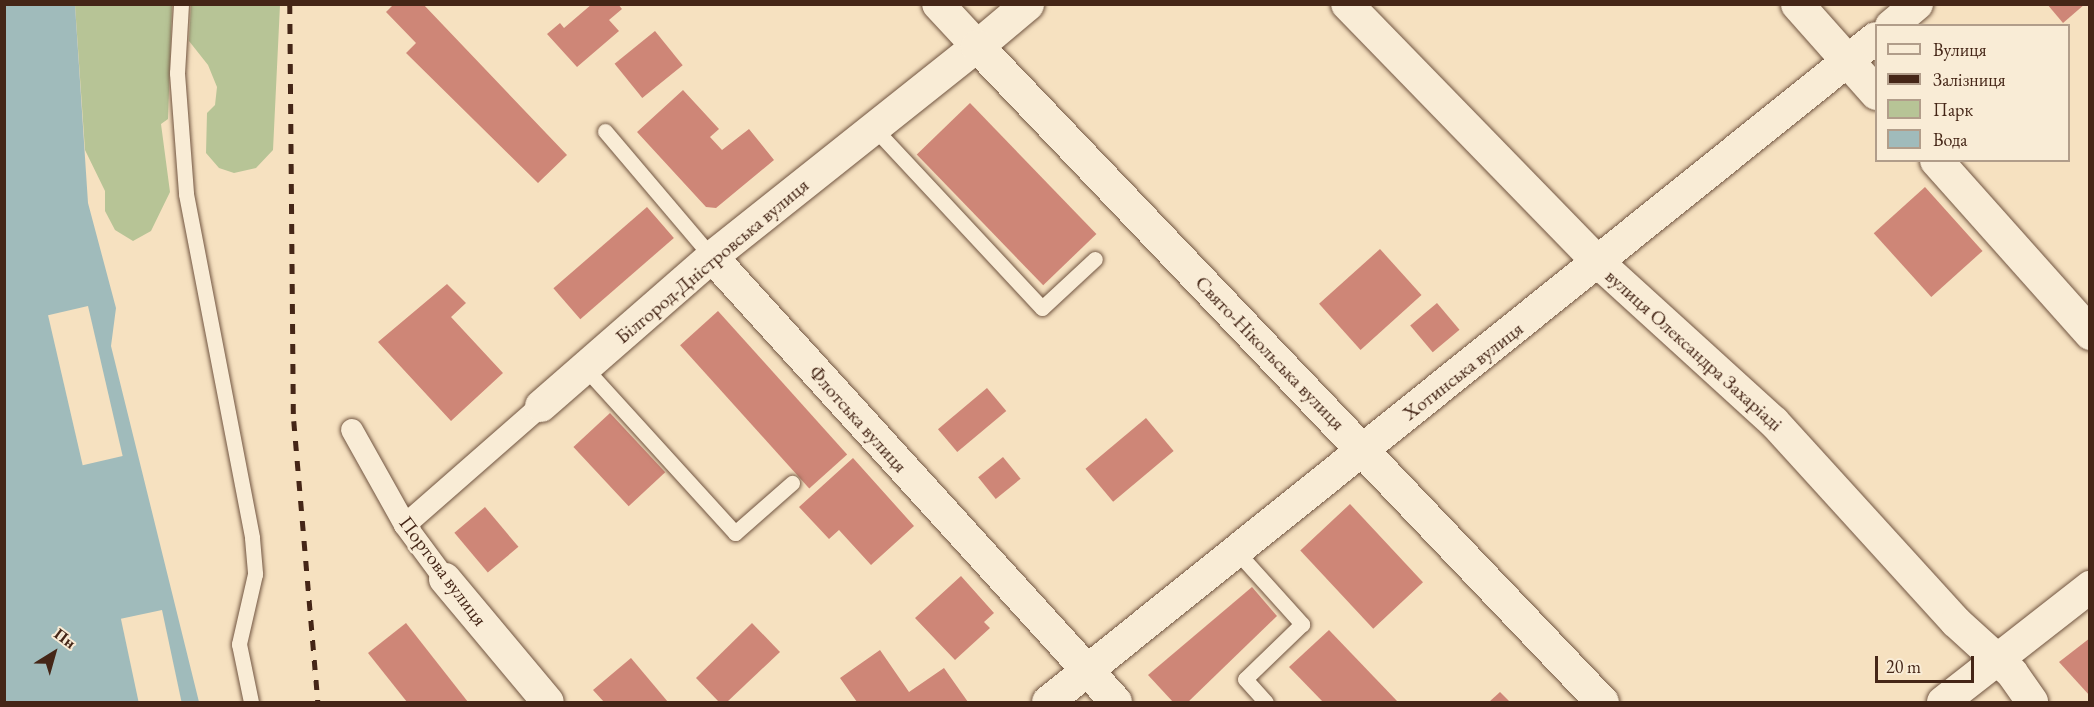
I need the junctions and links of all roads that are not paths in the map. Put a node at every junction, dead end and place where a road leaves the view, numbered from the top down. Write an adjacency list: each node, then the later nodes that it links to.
1 (181, 4): 30 (lane)
2 (938, 4): 9 (street, Свято-Нікольська вулиця)
3 (1027, 4): 9 (main road, Білгород-Дністровська вулиця)
4 (1347, 4): 17 (street, вулиця Олександра Захаріаді)
5 (1797, 4): 10 (main road)
6 (1917, 4): 7 (street)
7 (1894, 24)
8 (1875, 39): 10 (street, Хотинська вулиця)
9 (977, 46): 12 (street, Білгород-Дністровська вулиця); 22 (main road, Свято-Нікольська вулиця)
10 (1848, 61): 11 (main road); 17 (street, Хотинська вулиця)
11 (1875, 92)
12 (874, 128): 15 (street, Білгород-Дністровська вулиця); 16 (lane)
13 (605, 131): 15 (lane, Флотська вулиця)
14 (1938, 162): 18 (main road)
15 (712, 257): 19 (street, Білгород-Дністровська вулиця); 29 (street, Флотська вулиця)
16 (1095, 259)
17 (1599, 263): 22 (street, Хотинська вулиця); 28 (street, вулиця Олександра Захаріаді)
18 (2090, 333)
19 (585, 368): 20 (street, Білгород-Дністровська вулиця); 23 (lane)
20 (541, 406): 24 (street, Білгород-Дністровська вулиця)
21 (352, 430): 24 (street, Портова вулиця)
22 (1362, 449): 25 (street, Хотинська вулиця); 35 (main road, Свято-Нікольська вулиця)
23 (792, 483)
24 (405, 525): 26 (street, Портова вулиця)
25 (1238, 553): 29 (street, Хотинська вулиця); 34 (lane)
26 (445, 579): 31 (street, Портова вулиця)
27 (2090, 587): 28 (street)
28 (1997, 659): 36 (street); 37 (street, вулиця Олександра Захаріаді)
29 (1089, 673): 32 (street, Хотинська вулиця); 33 (street, Флотська вулиця)
30 (251, 702)
31 (548, 702)
32 (1048, 702)
33 (1116, 702)
34 (1266, 702)
35 (1602, 702)
36 (1943, 702)
37 (2032, 702)

